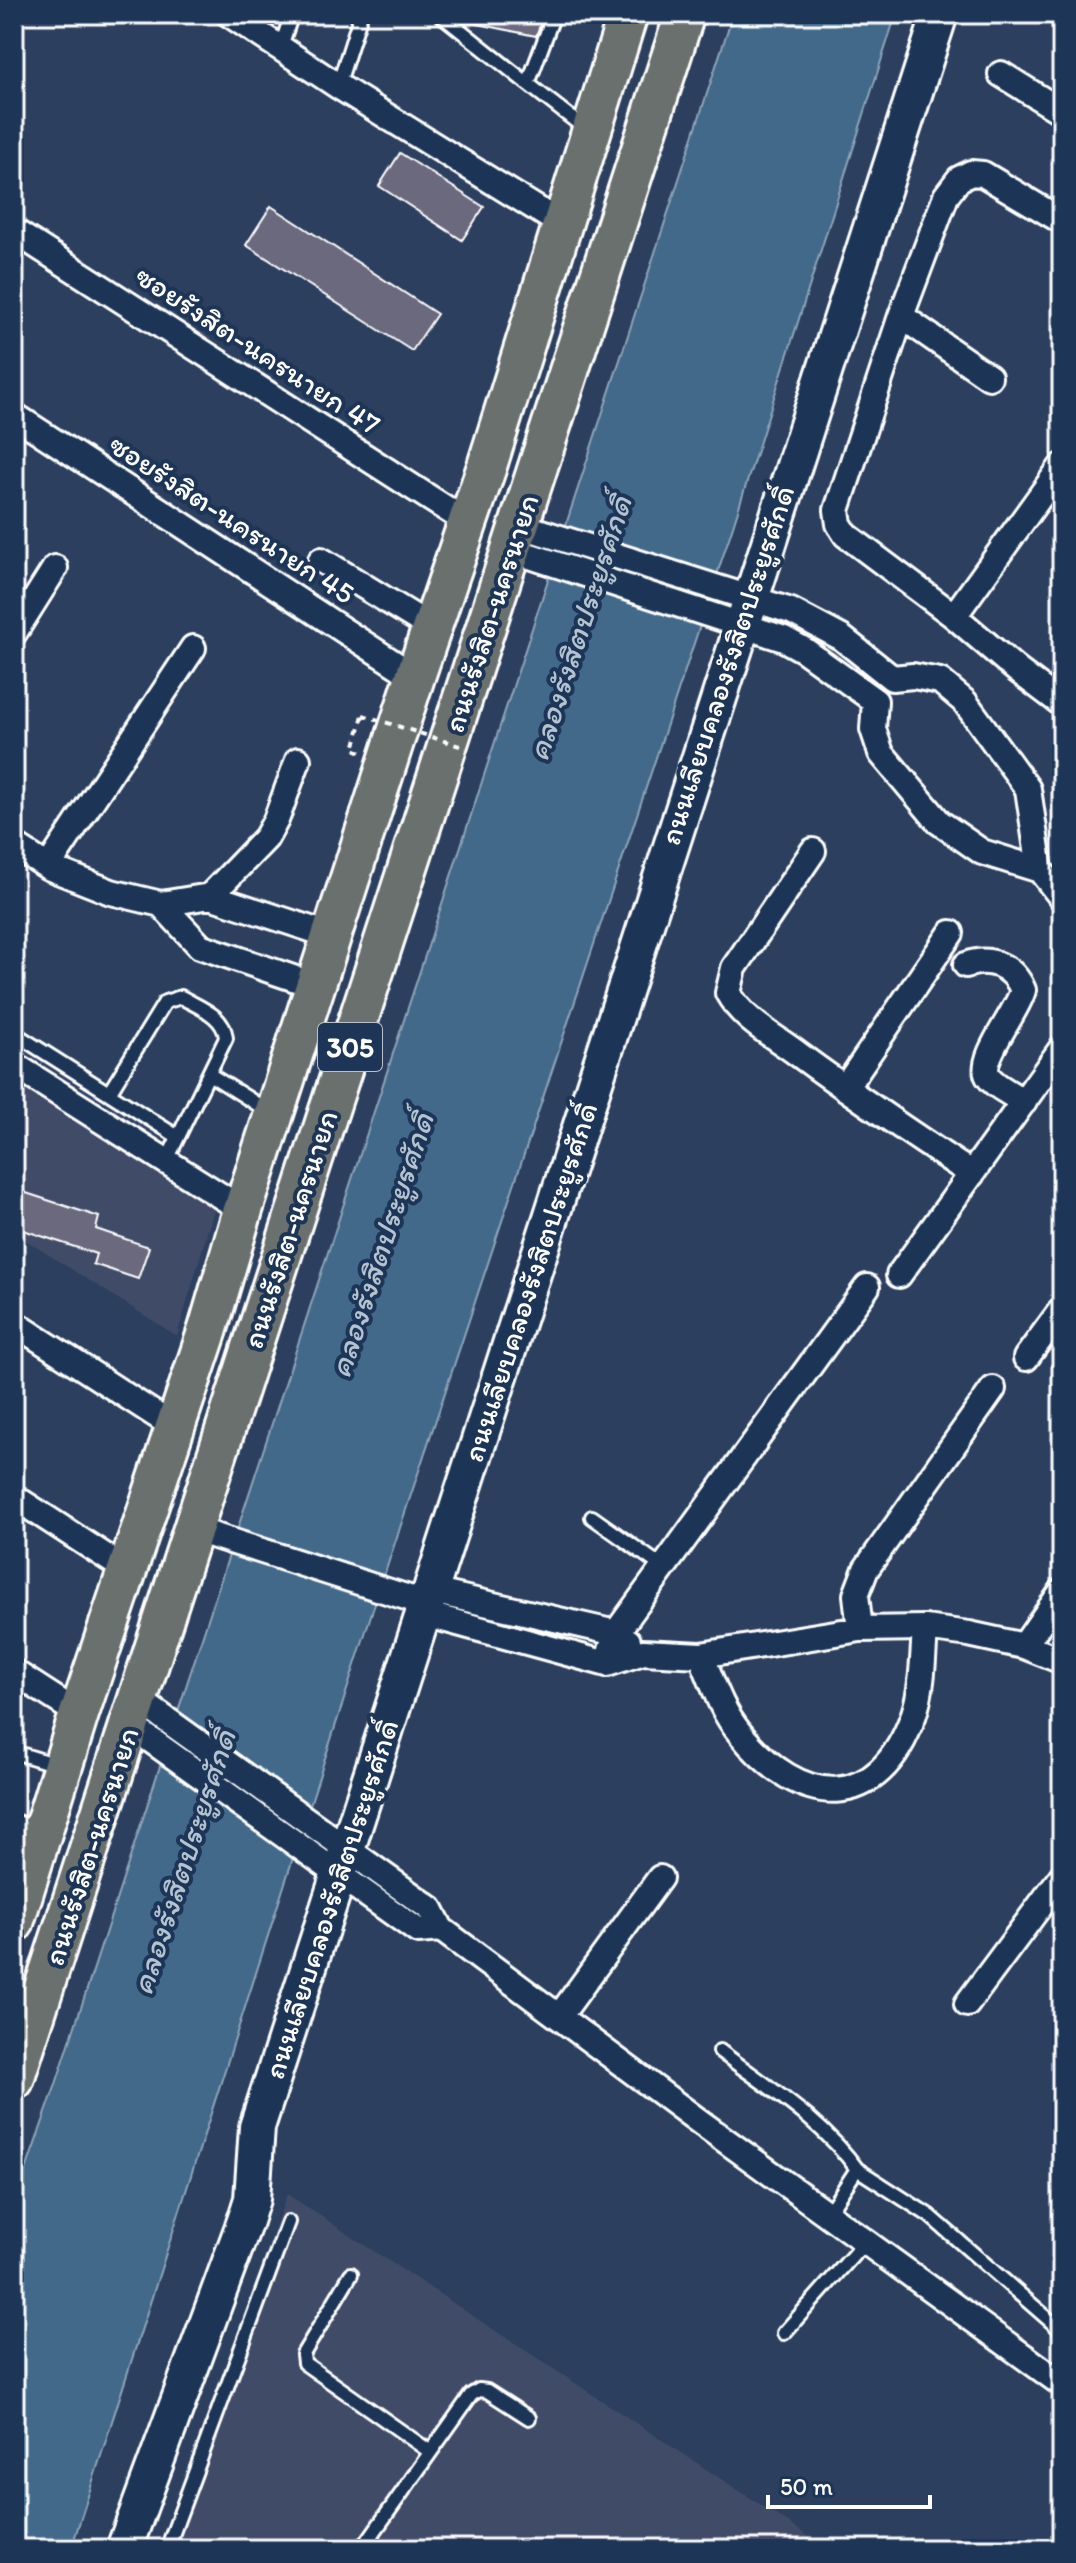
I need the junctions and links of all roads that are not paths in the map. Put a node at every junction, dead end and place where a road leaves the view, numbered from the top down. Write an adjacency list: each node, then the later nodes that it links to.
1 (229, 14): 11 (street)
2 (292, 14): 11 (lane)
3 (361, 14): 14 (lane)
4 (440, 14): 10 (lane)
5 (465, 14): 10 (lane)
6 (554, 14): 13 (lane)
7 (628, 14): 16 (main road, ถนนรังสิต-นครนายก / 305)
8 (685, 14): 25 (main road, ถนนรังสิต-นครนายก / 305)
9 (940, 14): 28 (street, ถนนเลียบคลองรังสิตประยูรศักดิ์)
10 (460, 27): 13 (lane)
11 (280, 49): 14 (street)
12 (1001, 74): 15 (street)
13 (528, 84): 16 (lane)
14 (338, 86): 18 (street)
15 (1062, 112)
16 (590, 132): 18 (main road, ถนนรังสิต-นครนายก / 305)
17 (1062, 221): 20 (street)
18 (563, 225): 24 (main road, ถนนรังสิต-นครนายก / 305)
19 (14, 231): 24 (street, ซอยรังสิต-นครนายก 47)
20 (901, 316): 21 (street); 29 (street)
21 (989, 377)
22 (14, 415): 33 (street, ซอยรังสิต-นครนายก 45)
23 (1062, 466): 29 (street)
24 (467, 522): 30 (main road, ถนนรังสิต-นครนายก / 305)
25 (528, 541): 28 (street); 28 (street); 70 (main road, ถนนรังสิต-นครนายก / 305)
26 (321, 560): 30 (street)
27 (55, 568): 31 (street)
28 (744, 611): 34 (street); 35 (street); 74 (street, ถนนเลียบคลองรังสิตประยูรศักดิ์)
29 (954, 616): 36 (street)
30 (432, 628): 33 (main road, ถนนรังสิต-นครนายก / 305)
31 (14, 633)
32 (193, 648): 40 (street)
33 (415, 677): 46 (main road, ถนนรังสิต-นครนายก / 305)
34 (892, 678): 35 (street); 41 (street)
35 (875, 701): 41 (street)
36 (1062, 704)
37 (298, 760): 42 (street)
38 (14, 845): 40 (street)
39 (813, 851): 53 (street)
40 (48, 867): 44 (street)
41 (1040, 870): 43 (street)
42 (210, 896): 44 (street); 46 (street)
43 (1062, 898)
44 (161, 904): 48 (street)
45 (951, 933): 53 (street)
46 (332, 936): 48 (main road, ถนนรังสิต-นครนายก / 305)
47 (966, 965): 55 (street)
48 (316, 986): 56 (main road, ถนนรังสิต-นครนายก / 305)
49 (14, 1033): 54 (lane)
50 (1062, 1048): 55 (street)
51 (14, 1065): 58 (street)
52 (209, 1074): 54 (lane); 56 (lane); 57 (lane)
53 (845, 1088): 59 (street)
54 (109, 1093): 57 (lane)
55 (1024, 1102): 59 (street)
56 (274, 1115): 60 (main road, ถนนรังสิต-นครนายก / 305)
57 (178, 1137): 58 (lane)
58 (166, 1162): 60 (street)
59 (972, 1174): 61 (street)
60 (243, 1210): 67 (main road, ถนนรังสิต-นครนายก / 305)
61 (899, 1275)
62 (867, 1287): 71 (street)
63 (1062, 1309): 65 (street)
64 (14, 1323): 67 (street)
65 (1026, 1358)
66 (993, 1389): 76 (street)
67 (176, 1428): 72 (main road, ถนนรังสิต-นครนายก / 305)
68 (14, 1497): 72 (street)
69 (592, 1517): 71 (lane)
70 (208, 1533): 74 (street); 85 (main road, ถนนรังสิต-นครนายก / 305)
71 (664, 1568): 77 (street)
72 (128, 1571): 84 (main road, ถนนรังสิต-นครนายก / 305)
73 (1062, 1591): 78 (street)
74 (423, 1602): 77 (street); 82 (street); 89 (street, ถนนเลียบคลองรังสิตประยูรศักดิ์)
75 (925, 1628): 76 (street); 78 (street); 80 (street)
76 (860, 1629): 80 (street)
77 (616, 1633): 79 (street); 82 (street)
78 (1024, 1646): 81 (street)
79 (643, 1652): 80 (street); 82 (street)
80 (701, 1655)
81 (1062, 1661)
82 (607, 1664)
83 (14, 1672): 84 (street)
84 (79, 1714): 87 (main road, ถนนรังสิต-นครนายก / 305)
85 (145, 1720): 89 (street); 96 (main road, ถนนรังสิต-นครนายก / 305)
86 (14, 1752): 87 (lane)
87 (64, 1767): 88 (main road, ถนนรังสิต-นครนายก / 305)
88 (29, 1826): 92 (main road, ถนนรังสิต-นครนายก / 305)
89 (343, 1862): 94 (street); 107 (street, ถนนเลียบคลองรังสิตประยูรศักดิ์)
90 (1062, 1876): 93 (street)
91 (660, 1878): 94 (street)
92 (14, 1923)
93 (967, 2004)
94 (559, 2017): 98 (street)
95 (720, 2051): 97 (lane)
96 (14, 2080)
97 (857, 2169): 98 (lane); 102 (lane)
98 (828, 2213): 100 (street)
99 (288, 2222): 108 (lane)
100 (865, 2242): 103 (lane); 104 (street)
101 (351, 2274): 106 (lane)
102 (1062, 2331)
103 (784, 2333)
104 (1062, 2384)
105 (529, 2418): 106 (lane)
106 (429, 2451): 109 (lane)
107 (124, 2549)
108 (167, 2549)
109 (362, 2549)

